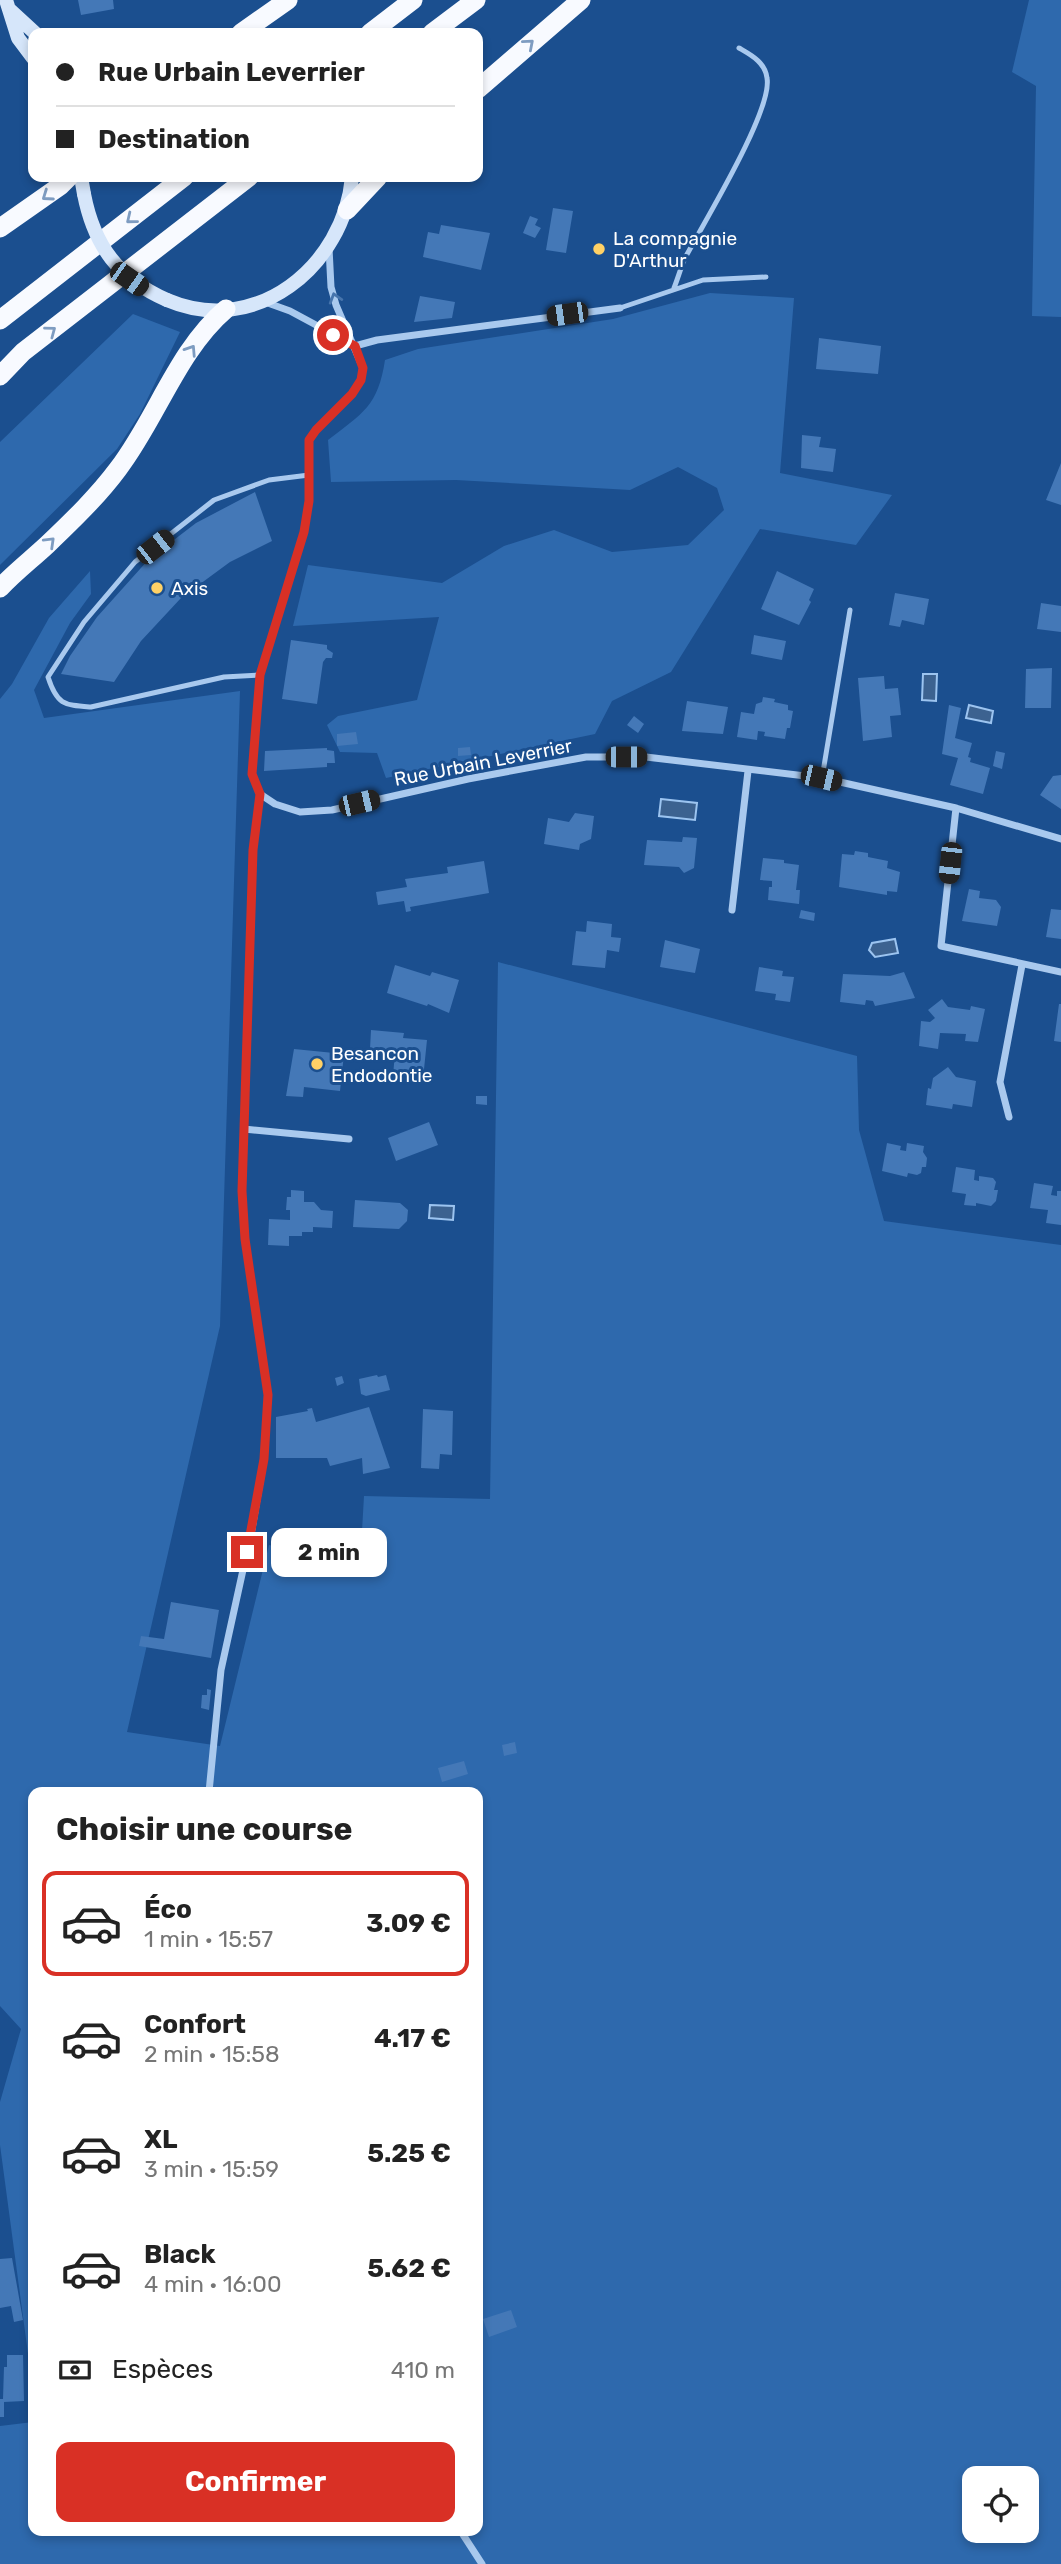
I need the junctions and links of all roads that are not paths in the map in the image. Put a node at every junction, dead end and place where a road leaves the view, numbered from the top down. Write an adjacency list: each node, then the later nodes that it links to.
1 (288, 0): 7 (highway)
2 (413, 0): 8 (highway)
3 (476, 0): 9 (highway)
4 (581, 0): 12 (highway, one-way to 4)
5 (5, 7): 6 (main road); 11 (main road)
6 (29, 28)
7 (248, 28)
8 (377, 28)
9 (439, 28)
10 (739, 48): 23 (lane)
11 (28, 51)
12 (483, 85)
13 (64, 182): 20 (highway, one-way to 20)
14 (82, 182): 26 (main road, bridge)
15 (178, 182): 27 (highway, one-way to 27)
16 (243, 182): 29 (highway, one-way to 16)
17 (351, 182): 19 (main road)
18 (373, 182): 19 (highway)
19 (347, 210): 21 (main road)
20 (0, 228)
21 (329, 247): 24 (main road); 28 (street, one-way to 21)
22 (766, 277): 23 (lane)
23 (674, 288): 25 (lane)
24 (262, 301): 26 (main road); 28 (street)
25 (620, 308): 28 (street)
26 (226, 309): 31 (highway, one-way to 26)
27 (0, 320)
28 (355, 346): 30 (street)
29 (0, 376)
30 (309, 475): 33 (street); 33 (lane)
31 (0, 588)
32 (850, 610): 35 (lane)
33 (260, 675): 36 (street)
34 (748, 771): 35 (street, Rue Urbain Leverrier); 36 (street, Rue Urbain Leverrier); 39 (street)
35 (821, 778): 37 (street, Rue Urbain Leverrier)
36 (260, 794): 43 (street)
37 (956, 808): 38 (street, Rue Urbain Leverrier); 40 (street)
38 (1061, 839)
39 (732, 910)
40 (1022, 965): 41 (street); 42 (street)
41 (1061, 972)
42 (1009, 1117)
43 (244, 1129): 44 (street); 45 (street)
44 (349, 1139)
45 (209, 1787)
46 (464, 2536): 47 (street)
47 (482, 2564)

